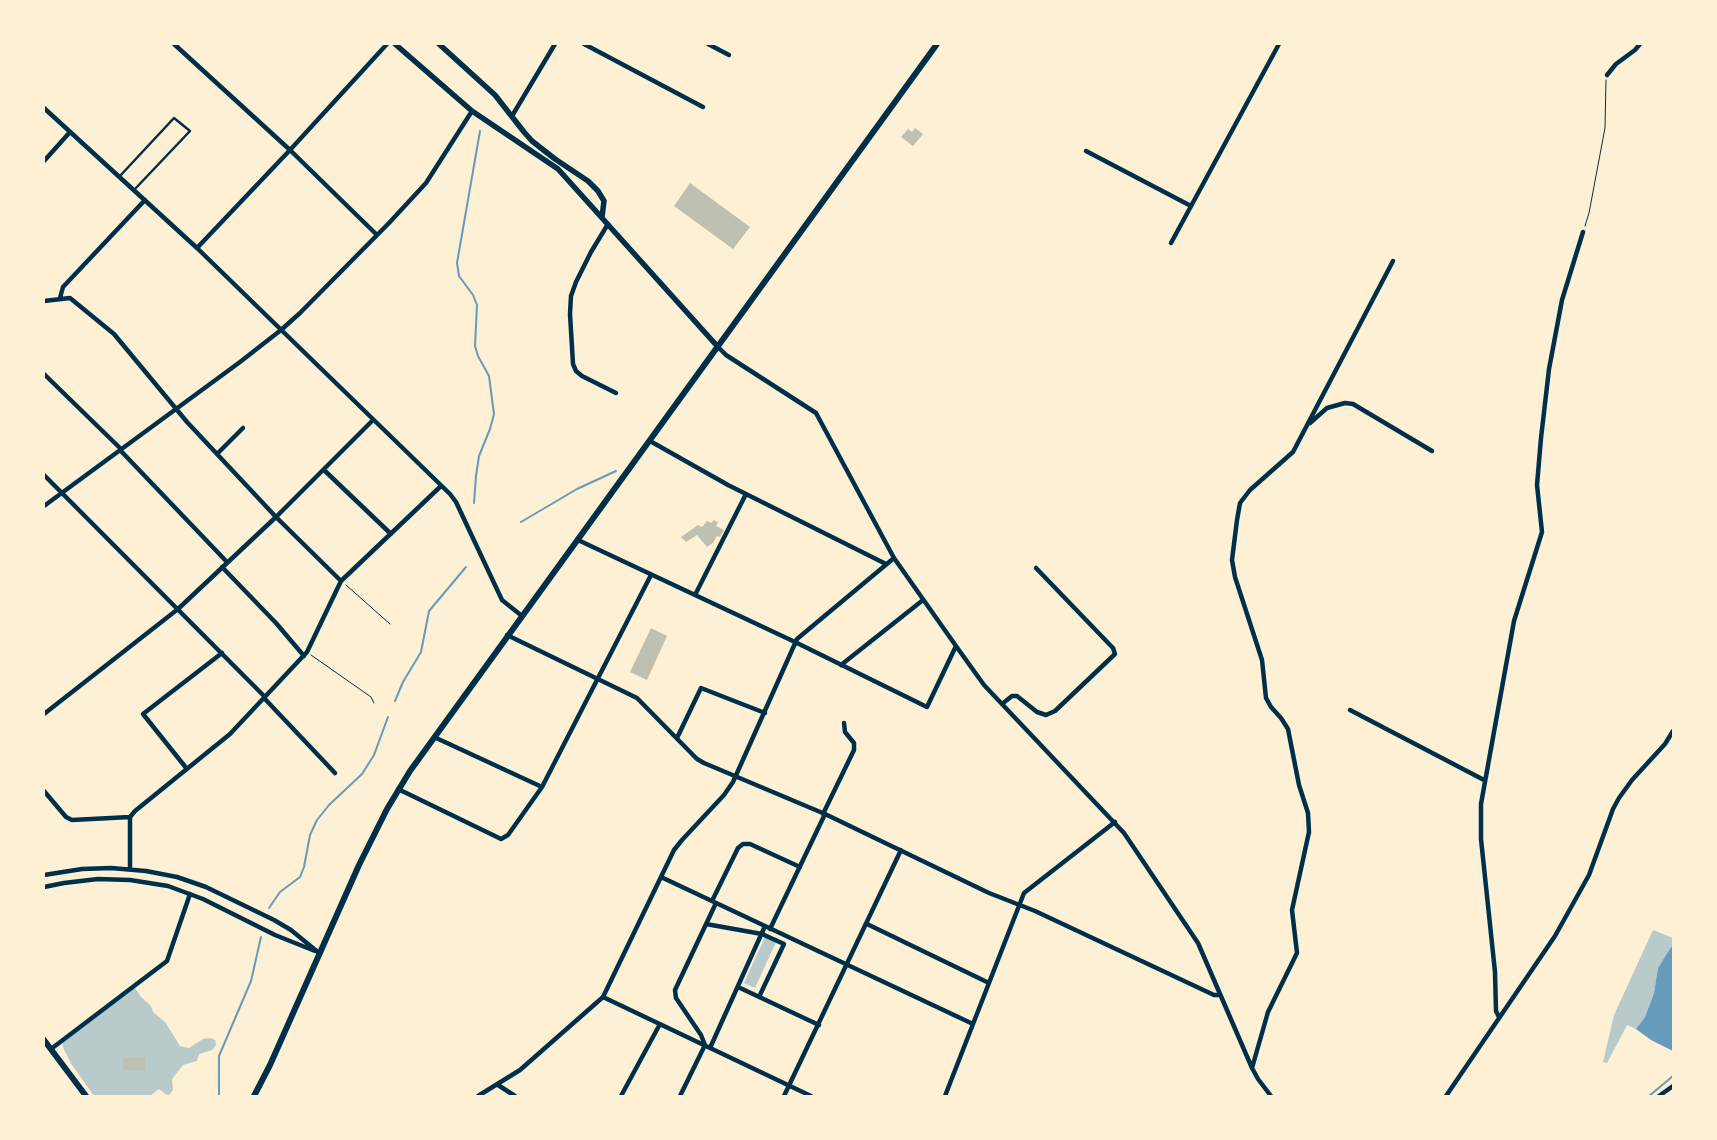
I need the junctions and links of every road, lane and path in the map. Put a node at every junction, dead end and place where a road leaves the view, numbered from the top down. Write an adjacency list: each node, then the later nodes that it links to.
1 (174, 44): 18 (street)
2 (387, 44): 18 (street)
3 (395, 44): 15 (street)
4 (439, 44): 16 (street)
5 (555, 44): 16 (street)
6 (584, 44): 13 (street)
7 (708, 44): 11 (street)
8 (937, 44): 35 (main road)
9 (1279, 44): 24 (street)
10 (1640, 44): 12 (street)
11 (729, 55)
12 (1608, 75): 27 (path)
13 (703, 106)
14 (44, 108): 17 (street)
15 (472, 112): 25 (street); 28 (street)
16 (512, 116): 25 (street)
17 (70, 132): 20 (street); 21 (street)
18 (290, 150): 28 (street); 30 (street)
19 (1086, 151): 24 (street)
20 (44, 161)
21 (119, 177): 22 (street); 22 (lane)
22 (134, 190): 23 (street)
23 (145, 200): 30 (street); 32 (street)
24 (1191, 206): 29 (street)
25 (602, 217): 26 (street)
26 (608, 224): 35 (street); 37 (street)
27 (1583, 232): 87 (street)
28 (377, 235): 34 (street)
29 (1171, 242)
30 (196, 248): 34 (street)
31 (1393, 261): 40 (street)
32 (60, 298): 33 (street); 38 (street)
33 (44, 301)
34 (281, 330): 38 (street); 39 (street)
35 (718, 348): 42 (main road); 55 (street)
36 (44, 374): 43 (street)
37 (616, 393)
38 (177, 409): 43 (street); 45 (street)
39 (373, 420): 46 (street); 48 (street)
40 (1309, 424): 44 (street); 123 (street)
41 (243, 428): 45 (street)
42 (650, 441): 50 (street); 54 (main road)
43 (120, 450): 49 (street); 56 (street)
44 (1432, 451)
45 (217, 454): 52 (street)
46 (324, 470): 52 (street); 53 (street)
47 (44, 475): 49 (street)
48 (441, 486): 53 (street); 65 (street)
49 (62, 492): 51 (street); 64 (street)
50 (746, 494): 57 (street); 62 (street)
51 (44, 506)
52 (276, 517): 56 (street); 61 (street)
53 (391, 534): 61 (street)
54 (578, 540): 60 (street); 65 (main road)
55 (894, 558): 57 (street); 63 (street)
56 (227, 562): 58 (street)
57 (886, 564): 68 (street)
58 (222, 567): 64 (street); 71 (street)
59 (1036, 568): 76 (street)
60 (651, 575): 62 (street); 73 (street)
61 (342, 581): 66 (path); 71 (street)
62 (695, 595): 68 (street)
63 (923, 600): 69 (street); 72 (street)
64 (178, 609): 70 (street); 79 (street)
65 (522, 616): 67 (main road)
66 (390, 624)
67 (507, 635): 73 (street); 82 (main road)
68 (795, 642): 72 (street); 78 (street)
69 (956, 646): 72 (street); 76 (street)
70 (222, 652): 74 (street); 84 (street)
71 (306, 654): 74 (street); 75 (path)
72 (842, 665)
73 (598, 678): 83 (street); 88 (street)
74 (265, 698): 84 (street); 85 (street)
75 (374, 703)
76 (1002, 704): 93 (street)
77 (1350, 710): 87 (street)
78 (764, 713): 83 (street); 86 (street)
79 (44, 714)
80 (844, 723): 91 (street)
81 (1673, 731): 115 (street)
82 (434, 737): 88 (street); 89 (main road)
83 (677, 738): 86 (street)
84 (188, 769): 92 (street)
85 (334, 773)
86 (736, 777): 91 (street); 98 (street)
87 (1484, 780): 115 (street)
88 (542, 787): 89 (street)
89 (398, 789): 108 (main road)
90 (44, 791): 92 (street)
91 (824, 814): 94 (street); 95 (street)
92 (130, 817): 96 (street)
93 (1115, 822): 102 (street); 112 (street)
94 (901, 850): 102 (street); 104 (street)
95 (800, 867): 101 (street); 106 (street)
96 (130, 869): 97 (street); 108 (street)
97 (44, 875)
98 (661, 877): 101 (street); 113 (street)
99 (44, 888): 100 (street)
100 (190, 894): 108 (street); 122 (street)
101 (714, 902): 103 (street); 105 (street)
102 (1018, 905): 110 (street); 112 (street)
103 (706, 924): 107 (street); 120 (street)
104 (866, 924): 109 (street); 110 (street)
105 (765, 926): 106 (street); 107 (street)
106 (770, 929): 109 (street)
107 (762, 934): 111 (street); 114 (street)
108 (319, 953): 128 (main road)
109 (847, 965): 117 (street); 118 (street)
110 (989, 983): 117 (street)
111 (738, 987): 114 (street); 121 (street)
112 (1220, 995): 123 (street)
113 (603, 997): 116 (street); 124 (street)
114 (758, 997): 118 (street)
115 (1499, 1018): 137 (street)
116 (660, 1024): 120 (street); 131 (street)
117 (973, 1024): 135 (street)
118 (819, 1025): 125 (street)
119 (44, 1040): 122 (main road)
120 (705, 1046): 121 (street); 132 (street)
121 (710, 1048): 125 (street)
122 (51, 1049): 127 (main road)
123 (1252, 1068): 136 (street)
124 (498, 1085): 129 (street); 130 (street)
125 (790, 1086): 133 (street); 134 (street)
126 (1673, 1086): 138 (street)
127 (86, 1096)
128 (254, 1096)
129 (478, 1096)
130 (515, 1096)
131 (621, 1096)
132 (680, 1096)
133 (784, 1096)
134 (811, 1096)
135 (945, 1096)
136 (1271, 1096)
137 (1446, 1096)
138 (1659, 1096)

